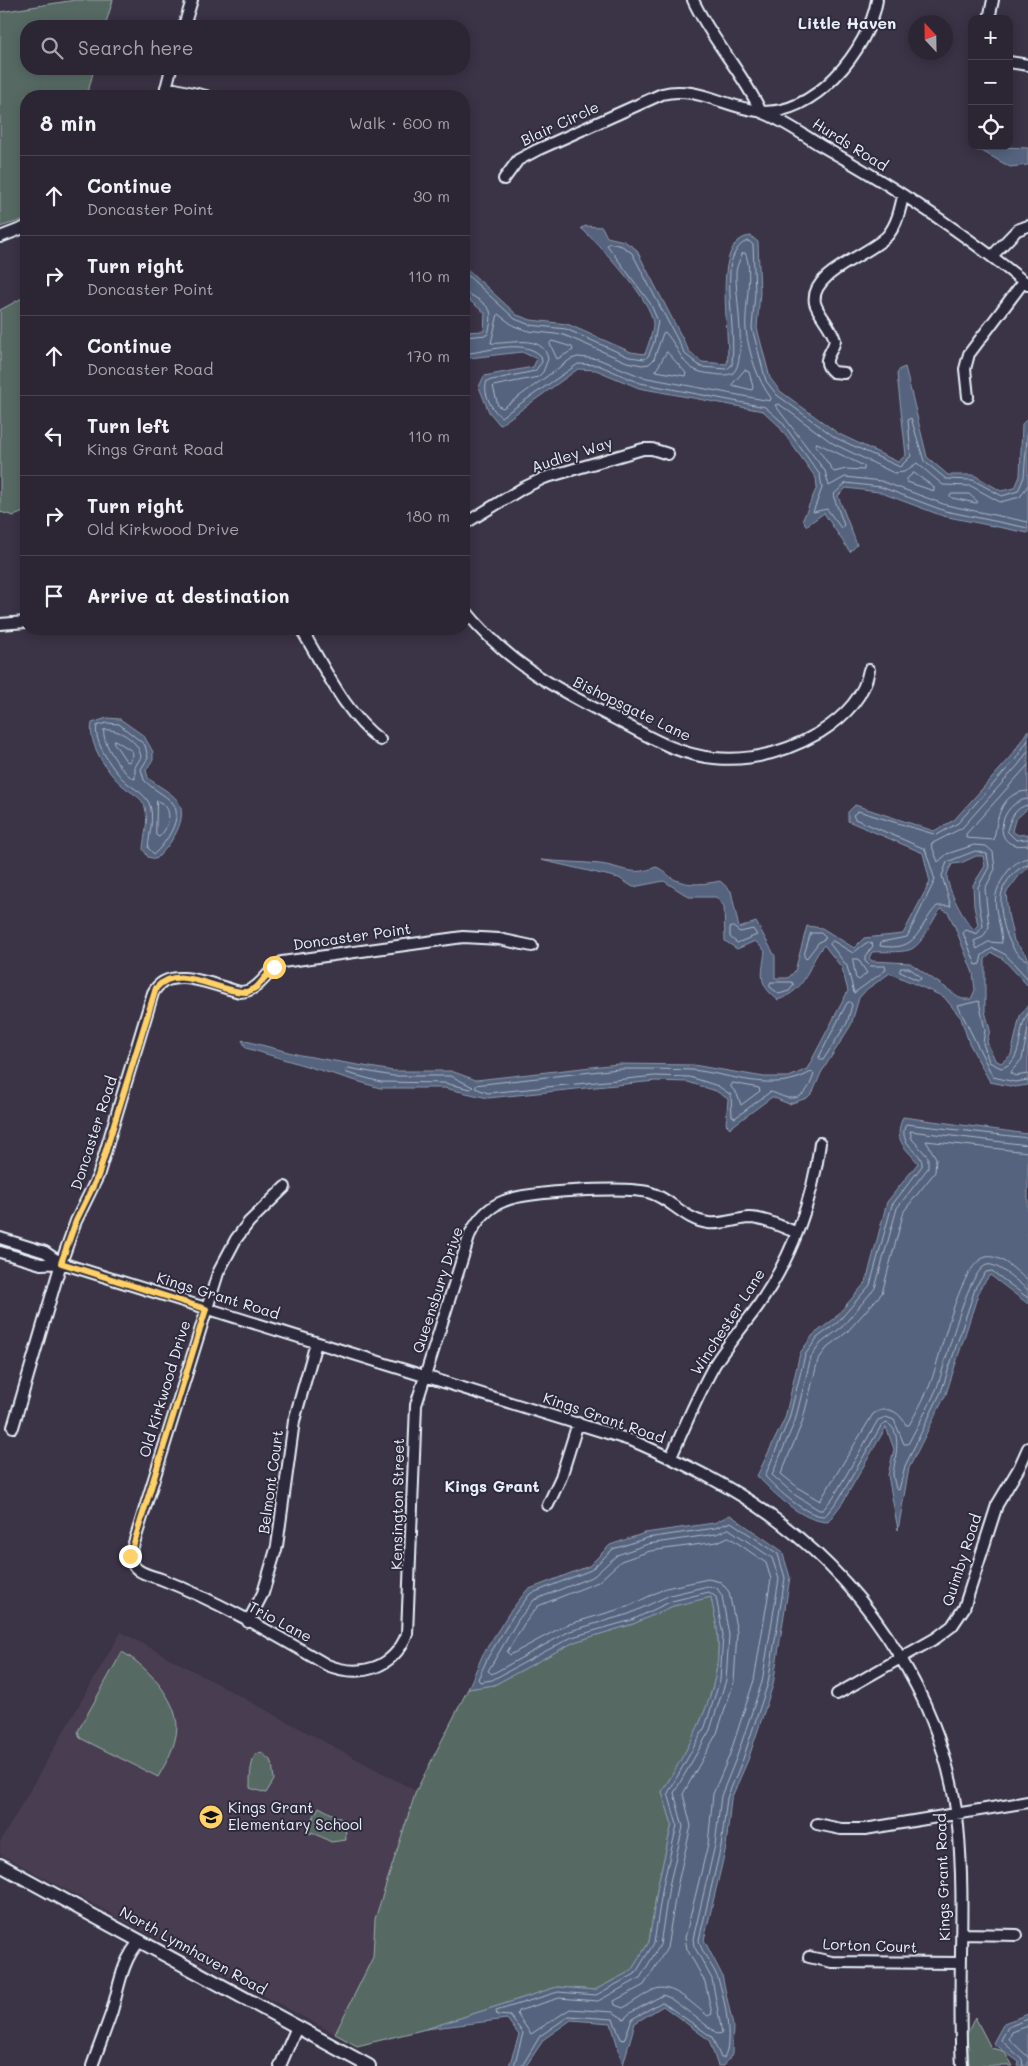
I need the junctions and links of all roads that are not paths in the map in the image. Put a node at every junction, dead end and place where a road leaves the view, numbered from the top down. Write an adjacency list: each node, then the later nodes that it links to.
1 (192, 0): 6 (street)
2 (693, 0): 11 (street)
3 (877, 0): 11 (street)
4 (993, 0): 5 (street)
5 (990, 15)
6 (186, 20)
7 (1013, 63): 8 (street)
8 (1028, 65)
9 (169, 75): 10 (street)
10 (166, 90)
11 (761, 112): 12 (street, Blair Circle); 13 (street, Hurds Road)
12 (504, 180)
13 (903, 196): 17 (street, Hurds Road); 19 (street)
14 (1028, 226): 17 (street)
15 (20, 229): 16 (street)
16 (0, 237)
17 (992, 256): 18 (street, Hurds Road)
18 (1026, 283): 20 (street)
19 (844, 374)
20 (968, 397)
21 (668, 454): 22 (street, Audley Way)
22 (470, 520)
23 (470, 617): 27 (street, Bishopsgate Lane)
24 (20, 622): 25 (street)
25 (0, 624)
26 (305, 635): 28 (street)
27 (869, 670)
28 (380, 740)
29 (532, 946): 30 (street, Doncaster Point)
30 (140, 1038): 36 (street, Doncaster Road)
31 (820, 1143): 33 (street, Winchester Lane)
32 (285, 1187): 37 (street, Old Kirkwood Drive)
33 (796, 1232): 39 (street, Queensbury Drive); 43 (street, Winchester Lane)
34 (0, 1238): 36 (street, Kings Grant Road)
35 (0, 1252): 36 (street, Kings Grant Road)
36 (61, 1263): 37 (street, Kings Grant Road); 41 (street, Doncaster Road)
37 (206, 1309): 38 (street, Kings Grant Road); 45 (street, Old Kirkwood Drive)
38 (316, 1342): 39 (street, Kings Grant Road); 46 (street, Belmont Court)
39 (426, 1376): 40 (street, Kings Grant Road); 47 (street, Kensington Street)
40 (578, 1422): 43 (street, Kings Grant Road); 44 (street)
41 (13, 1427)
42 (1028, 1448): 48 (street, Quimby Road)
43 (671, 1457): 48 (street, Kings Grant Road)
44 (548, 1505)
45 (131, 1562): 46 (street, Trio Lane)
46 (248, 1622): 47 (street, Trio Lane)
47 (407, 1634)
48 (900, 1658): 49 (street, Quimby Road); 51 (street, Kings Grant Road)
49 (838, 1694)
50 (1028, 1802): 51 (street)
51 (957, 1815): 52 (street); 54 (street, Kings Grant Road)
52 (817, 1824)
53 (0, 1865): 56 (street, North Lynnhaven Road)
54 (961, 1934): 55 (street); 58 (street, Kings Grant Road)
55 (1017, 1935)
56 (140, 1941): 59 (street, North Lynnhaven Road); 60 (street)
57 (809, 1958): 58 (street, Lorton Court)
58 (961, 1963): 63 (street, Kings Grant Road)
59 (297, 2027): 61 (street); 62 (street, North Lynnhaven Road)
60 (92, 2066)
61 (280, 2066)
62 (369, 2066)
63 (962, 2066)

